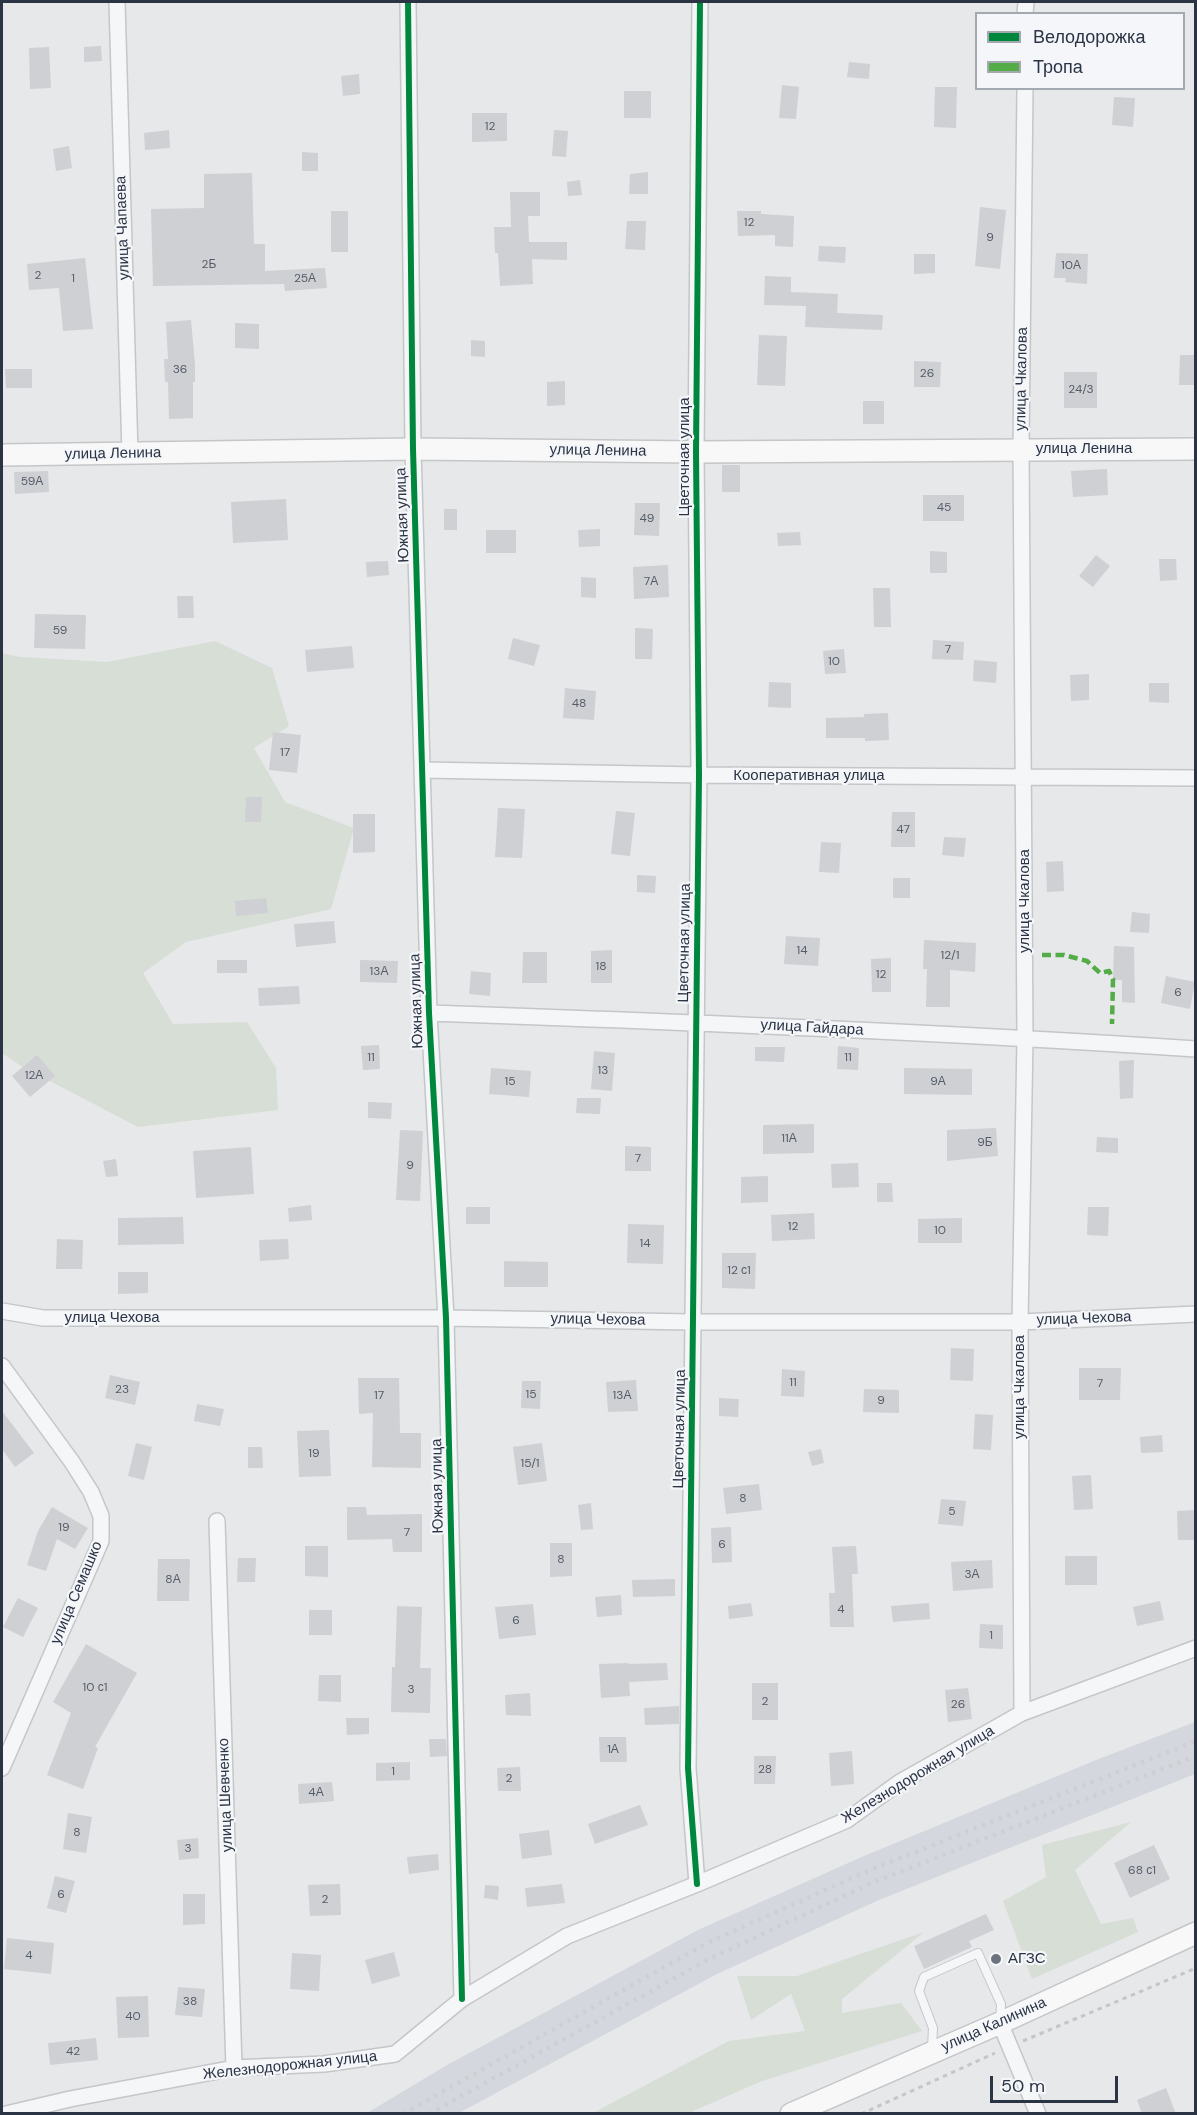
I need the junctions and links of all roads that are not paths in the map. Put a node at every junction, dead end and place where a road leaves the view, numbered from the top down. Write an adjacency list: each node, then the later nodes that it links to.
1 (117, 2): 9 (street, улица Чапаева)
2 (408, 2): 6 (street, Южная улица)
3 (700, 2): 8 (street, Цветочная улица)
4 (1025, 90): 5 (street, улица Чкалова)
5 (1021, 448): 7 (street, улица Ленина); 8 (street, улица Ленина); 13 (street, улица Чкалова)
6 (412, 449): 8 (street, улица Ленина); 9 (street, улица Ленина); 11 (street, Южная улица)
7 (1196, 449)
8 (696, 452): 12 (street, Цветочная улица)
9 (130, 454): 10 (street, улица Ленина)
10 (2, 455)
11 (423, 770): 12 (street, Кооперативная улица); 15 (street, Южная улица)
12 (699, 775): 13 (street, Кооперативная улица); 16 (street, Цветочная улица)
13 (1024, 778): 14 (street, Кооперативная улица); 17 (street, улица Чкалова)
14 (1196, 778)
15 (429, 1013): 16 (street, улица Гайдара); 21 (street, Южная улица)
16 (697, 1022): 17 (street, улица Гайдара); 22 (street, Цветочная улица)
17 (1025, 1038): 18 (street, улица Гайдара); 23 (street, улица Чкалова)
18 (1196, 1049)
19 (2, 1311): 21 (street, улица Чехова)
20 (1196, 1314): 23 (street, улица Чехова)
21 (446, 1318): 22 (street, улица Чехова); 31 (street, Южная улица)
22 (693, 1322): 23 (street, улица Чехова); 29 (street, Цветочная улица)
23 (1020, 1322): 27 (street, улица Чкалова)
24 (2, 1366): 28 (street, улица Семашко)
25 (217, 1521): 34 (street, улица Шевченко)
26 (1196, 1648): 27 (street, Железнодорожная улица)
27 (1022, 1713): 29 (street, Железнодорожная улица)
28 (2, 1768)
29 (697, 1884): 31 (street, Железнодорожная улица)
30 (1195, 1934): 32 (street, улица Калинина)
31 (462, 1999): 34 (street, Железнодорожная улица)
32 (1000, 2023): 33 (street, улица Калинина); 33 (lane); 37 (street)
33 (932, 2052): 36 (street, улица Калинина)
34 (234, 2068): 35 (street, Железнодорожная улица)
35 (6, 2114)
36 (791, 2114)
37 (1038, 2114)

